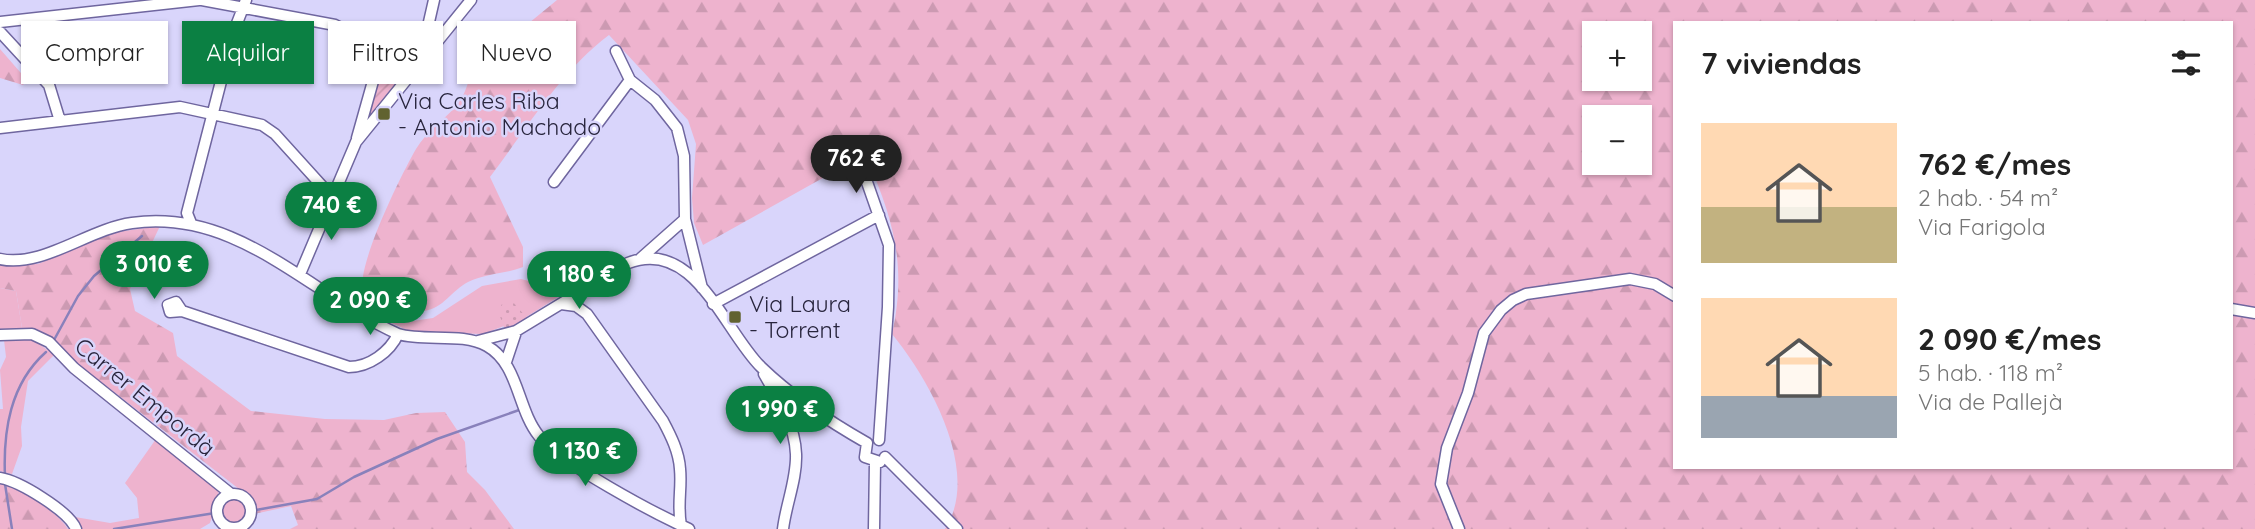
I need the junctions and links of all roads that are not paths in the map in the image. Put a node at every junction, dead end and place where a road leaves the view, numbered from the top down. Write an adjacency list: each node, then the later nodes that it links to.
1 (201, 0): 4 (street); 6 (street)
2 (434, 0): 5 (street)
3 (471, 0): 8 (street)
4 (244, 4): 12 (street); 15 (street)
5 (429, 21)
6 (0, 22)
7 (0, 32): 13 (street)
8 (443, 35)
9 (616, 51): 10 (street)
10 (630, 80): 17 (street); 20 (street)
11 (403, 84): 15 (street)
12 (212, 114): 13 (street); 18 (street); 21 (street)
13 (60, 121): 14 (street)
14 (0, 128)
15 (356, 142): 18 (street)
16 (861, 164): 19 (street)
17 (554, 182)
18 (332, 197): 24 (street)
19 (879, 215): 29 (street); 40 (street)
20 (685, 219): 22 (street); 26 (street)
21 (191, 223): 23 (street); 24 (street)
22 (641, 258): 25 (street); 26 (street)
23 (0, 259)
24 (300, 274): 35 (street)
25 (588, 287): 28 (street); 33 (street)
26 (702, 288): 29 (street)
27 (1673, 295): 56 (street)
28 (561, 304): 33 (street); 34 (street)
29 (713, 304): 39 (street)
30 (2233, 309): 32 (street)
31 (182, 311): 35 (street)
32 (2255, 313)
33 (586, 314): 46 (street)
34 (516, 331): 37 (street); 38 (street)
35 (398, 334): 37 (street)
36 (0, 335): 45 (street, Carrer Empordà)
37 (477, 341): 38 (street)
38 (506, 362): 47 (street)
39 (758, 364): 41 (street); 53 (street)
40 (879, 440): 41 (street); 42 (street)
41 (867, 443): 43 (street)
42 (885, 457): 43 (street); 55 (street)
43 (875, 463): 54 (street)
44 (0, 478): 51 (street)
45 (231, 494): 48 (street); 50 (street)
46 (677, 505): 47 (street); 49 (street)
47 (657, 512): 49 (street)
48 (221, 522): 50 (street); 52 (street)
49 (685, 527)
50 (235, 528)
51 (76, 529)
52 (212, 529)
53 (783, 529)
54 (874, 529)
55 (957, 529)
56 (1459, 529)

